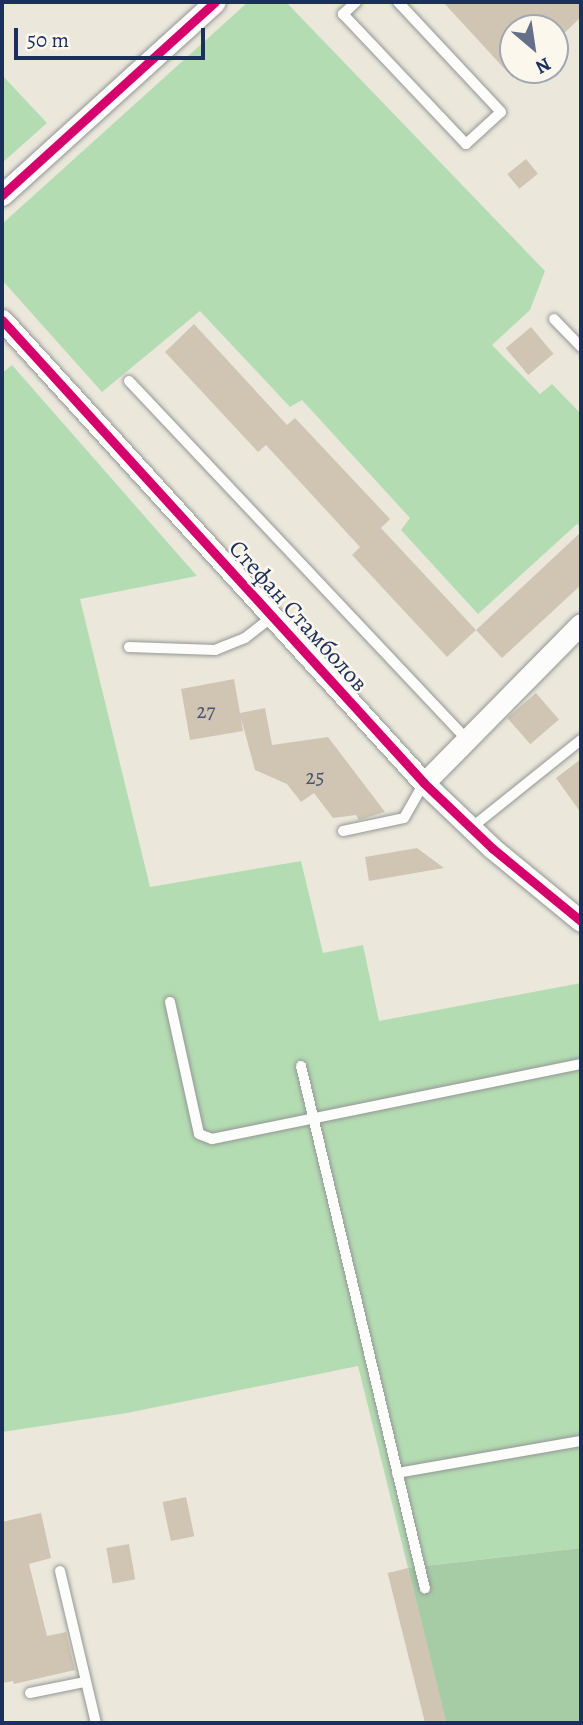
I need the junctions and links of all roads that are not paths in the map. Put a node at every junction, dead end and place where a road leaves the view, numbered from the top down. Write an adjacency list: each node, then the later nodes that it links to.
1 (215, 2): 4 (street)
2 (356, 2): 3 (lane)
3 (398, 2)
4 (2, 195)
5 (554, 319): 7 (lane)
6 (2, 320): 9 (street, Стефан Стамболов)
7 (581, 347)
8 (129, 381): 12 (lane)
9 (272, 617): 11 (lane); 14 (street, Стефан Стамболов)
10 (581, 624): 12 (street)
11 (129, 647)
12 (467, 740): 14 (street)
13 (581, 740): 15 (lane)
14 (424, 783): 15 (street, Стефан Стамболов); 16 (lane)
15 (471, 828): 17 (street, Стефан Стамболов)
16 (343, 831)
17 (581, 921)
18 (170, 1002): 21 (lane)
19 (581, 1064): 21 (lane)
20 (301, 1066): 21 (lane)
21 (313, 1117): 23 (lane)
22 (581, 1441): 23 (lane)
23 (397, 1473): 25 (lane)
24 (60, 1571): 26 (lane)
25 (425, 1589)
26 (84, 1682): 27 (lane); 28 (lane)
27 (30, 1693)
28 (96, 1723)

